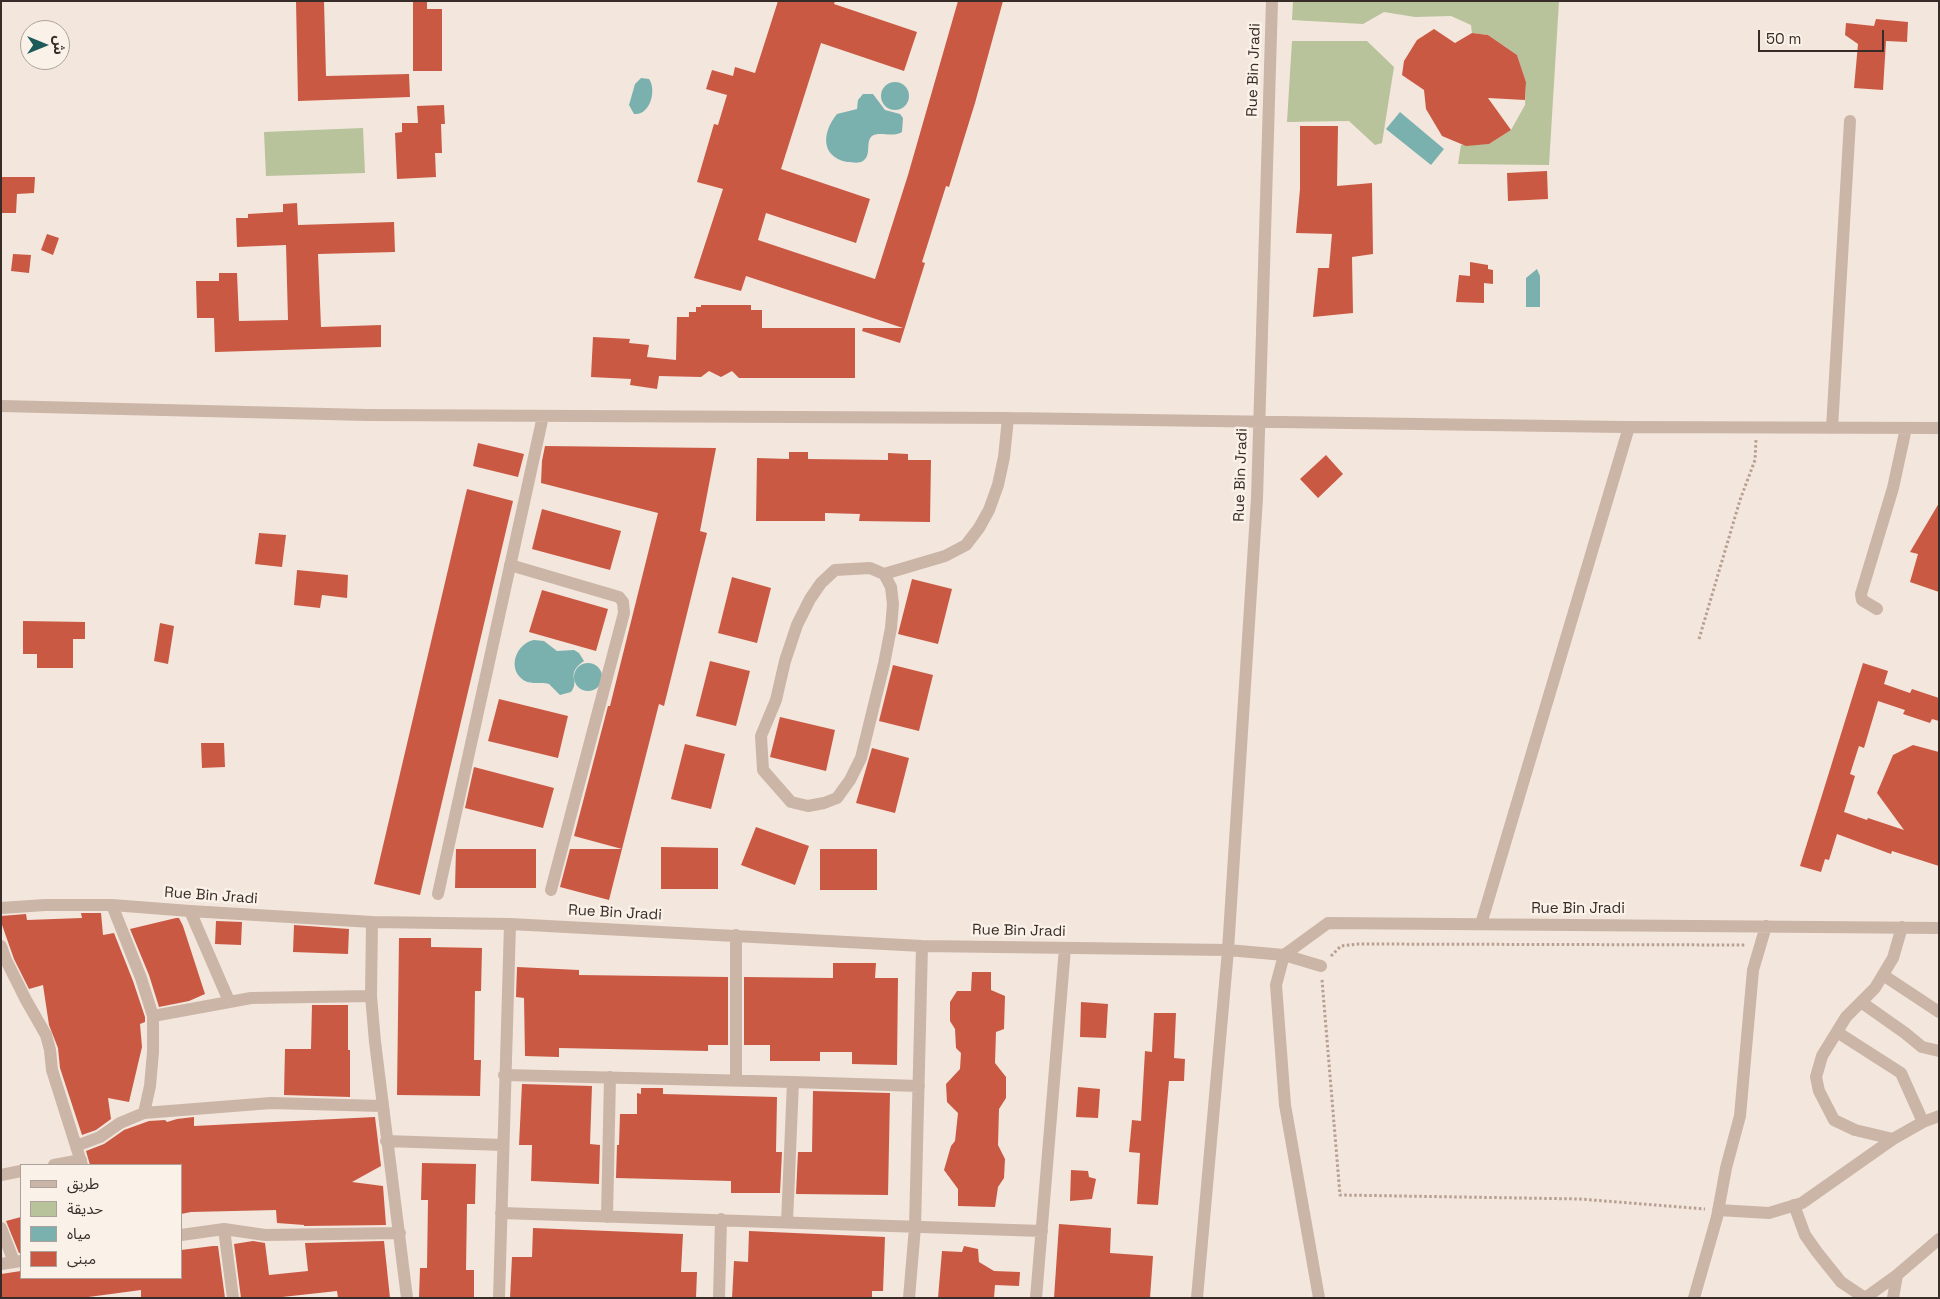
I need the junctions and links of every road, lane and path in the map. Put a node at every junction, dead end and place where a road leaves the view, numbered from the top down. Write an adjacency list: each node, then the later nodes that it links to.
1 (1272, 1): 6 (street, Rue Bin Jradi)
2 (1850, 121): 9 (street)
3 (1, 406): 4 (street)
4 (543, 416): 5 (street); 12 (street)
5 (1008, 418): 6 (street); 13 (street)
6 (1259, 420): 7 (street); 31 (street, Rue Bin Jradi)
7 (1629, 427): 8 (street); 23 (street)
8 (1757, 427): 9 (street); 15 (path)
9 (1832, 428): 10 (street)
10 (1906, 428): 11 (street); 14 (street)
11 (1939, 428)
12 (510, 565): 16 (street); 17 (street)
13 (884, 574): 13 (street)
14 (1877, 609)
15 (1699, 640)
16 (551, 890)
17 (438, 894)
18 (112, 905): 19 (street, Rue Bin Jradi); 20 (street, Rue Bin Jradi); 40 (street)
19 (1, 908)
20 (190, 911): 21 (street, Rue Bin Jradi); 37 (street)
21 (372, 922): 22 (street, Rue Bin Jradi); 36 (street)
22 (510, 924): 27 (street, Rue Bin Jradi); 43 (street)
23 (1481, 924): 24 (street, Rue Bin Jradi); 33 (street, Rue Bin Jradi)
24 (1766, 926): 25 (street, Rue Bin Jradi); 32 (street)
25 (1902, 927): 26 (street, Rue Bin Jradi); 35 (street)
26 (1939, 928)
27 (736, 935): 29 (street, Rue Bin Jradi); 45 (street)
28 (1, 946): 55 (street)
29 (922, 946): 30 (street, Rue Bin Jradi); 47 (street)
30 (1066, 948): 31 (street, Rue Bin Jradi); 69 (street)
31 (1228, 950): 33 (street, Rue Bin Jradi); 82 (street, Rue Bin Jradi)
32 (1759, 952): 34 (path); 61 (street)
33 (1284, 955): 34 (street); 83 (street)
34 (1321, 966): 61 (path)
35 (1882, 975): 38 (street); 39 (street)
36 (371, 996): 37 (street); 48 (street)
37 (229, 1001): 40 (street)
38 (1861, 1002): 41 (street); 42 (street)
39 (1939, 1012)
40 (153, 1016): 49 (street)
41 (1837, 1032): 51 (street); 52 (street)
42 (1939, 1051)
43 (504, 1075): 44 (street); 54 (street)
44 (610, 1077): 45 (street); 63 (street)
45 (736, 1080): 46 (street)
46 (793, 1082): 47 (street); 65 (street)
47 (919, 1086): 66 (street)
48 (382, 1106): 49 (street); 53 (street)
49 (144, 1113): 55 (street)
50 (1939, 1116): 51 (street)
51 (1923, 1122): 52 (street)
52 (1894, 1139): 60 (street)
53 (386, 1141): 54 (street); 70 (street)
54 (502, 1145): 62 (street)
55 (76, 1146): 56 (street)
56 (82, 1163): 57 (street)
57 (68, 1164)
58 (20, 1171): 59 (street)
59 (1, 1175)
60 (1794, 1206): 61 (street); 75 (street)
61 (1718, 1210): 84 (street)
62 (500, 1213): 63 (street); 78 (street)
63 (607, 1217): 64 (street)
64 (721, 1219): 65 (street); 79 (street)
65 (787, 1222): 66 (street)
66 (914, 1227): 69 (street); 80 (street)
67 (1, 1228): 73 (street)
68 (224, 1229): 70 (street); 71 (street); 76 (street)
69 (1042, 1231): 81 (street)
70 (400, 1233): 77 (street)
71 (182, 1235)
72 (1939, 1239): 75 (street)
73 (18, 1261): 74 (street)
74 (1, 1264)
75 (1897, 1276): 85 (street)
76 (233, 1298)
77 (407, 1298)
78 (499, 1298)
79 (719, 1298)
80 (909, 1298)
81 (1036, 1298)
82 (1197, 1298)
83 (1319, 1298)
84 (1694, 1298)
85 (1893, 1298)

